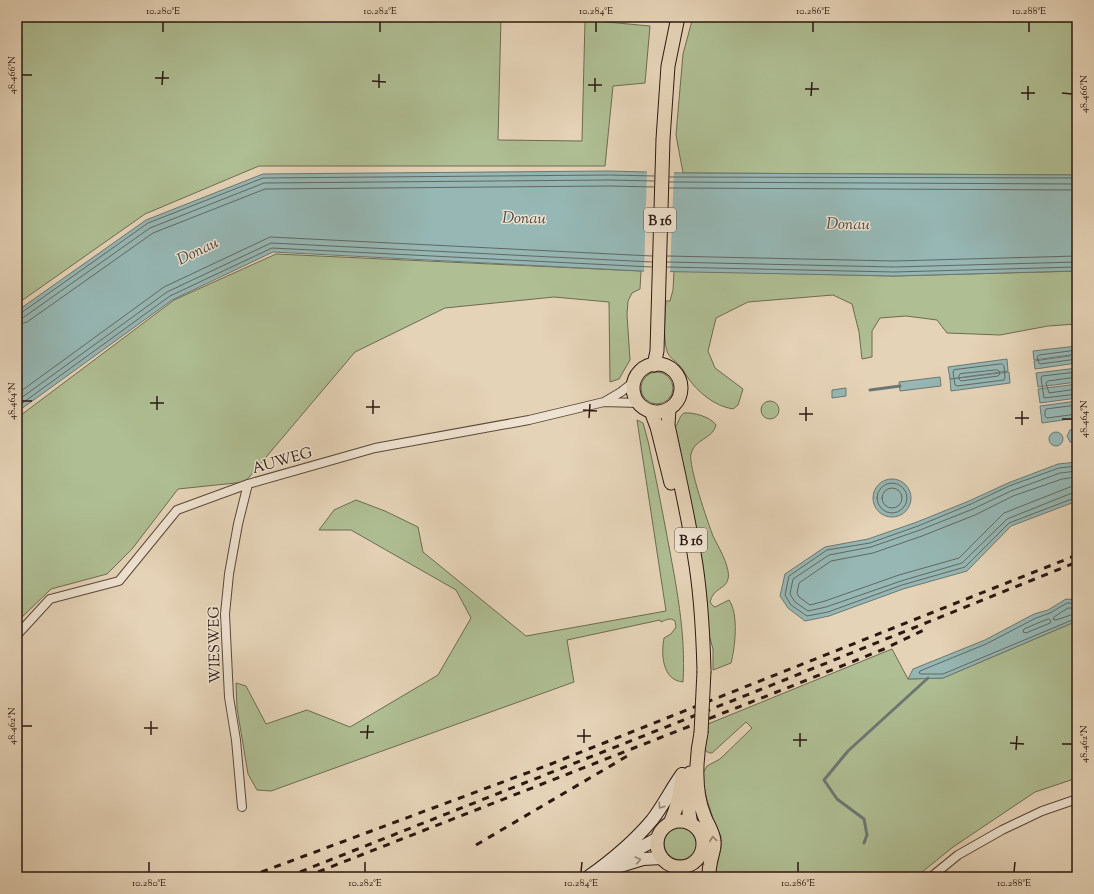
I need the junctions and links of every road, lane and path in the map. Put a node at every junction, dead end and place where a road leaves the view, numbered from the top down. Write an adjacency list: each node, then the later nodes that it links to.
1 (678, 17): 2 (main road, B 16)
2 (654, 365): 3 (main road); 6 (main road)
3 (635, 381): 4 (street, AUWEG); 5 (main road)
4 (604, 402): 5 (street, AUWEG); 10 (street, AUWEG)
5 (639, 403): 7 (main road)
6 (669, 409): 7 (main road); 8 (main road, B 16)
7 (651, 411): 9 (main road)
8 (672, 444): 9 (main road, B 16); 12 (main road, B 16)
9 (671, 483): 12 (main road, B 16)
10 (248, 484): 11 (street, AUWEG); 15 (street, WIESWEG)
11 (17, 635)
12 (700, 673): 13 (main road, B 16)
13 (690, 768): 16 (main road, B 16); 17 (main road, B 16); 21 (main road, one-way to 21); 26 (main road, B 16, one-way to 13)
14 (1077, 799): 27 (street)
15 (242, 807)
16 (671, 821): 17 (main road); 18 (main road, B 16)
17 (691, 823): 20 (main road, B 16)
18 (658, 838): 19 (main road); 21 (main road)
19 (662, 858): 22 (main road); 23 (main road, one-way to 19)
20 (698, 858): 22 (main road); 25 (main road, B 16)
21 (614, 859): 23 (main road)
22 (678, 867): 24 (main road)
23 (589, 876)
24 (688, 877)
25 (701, 877)
26 (709, 877)
27 (931, 877)

